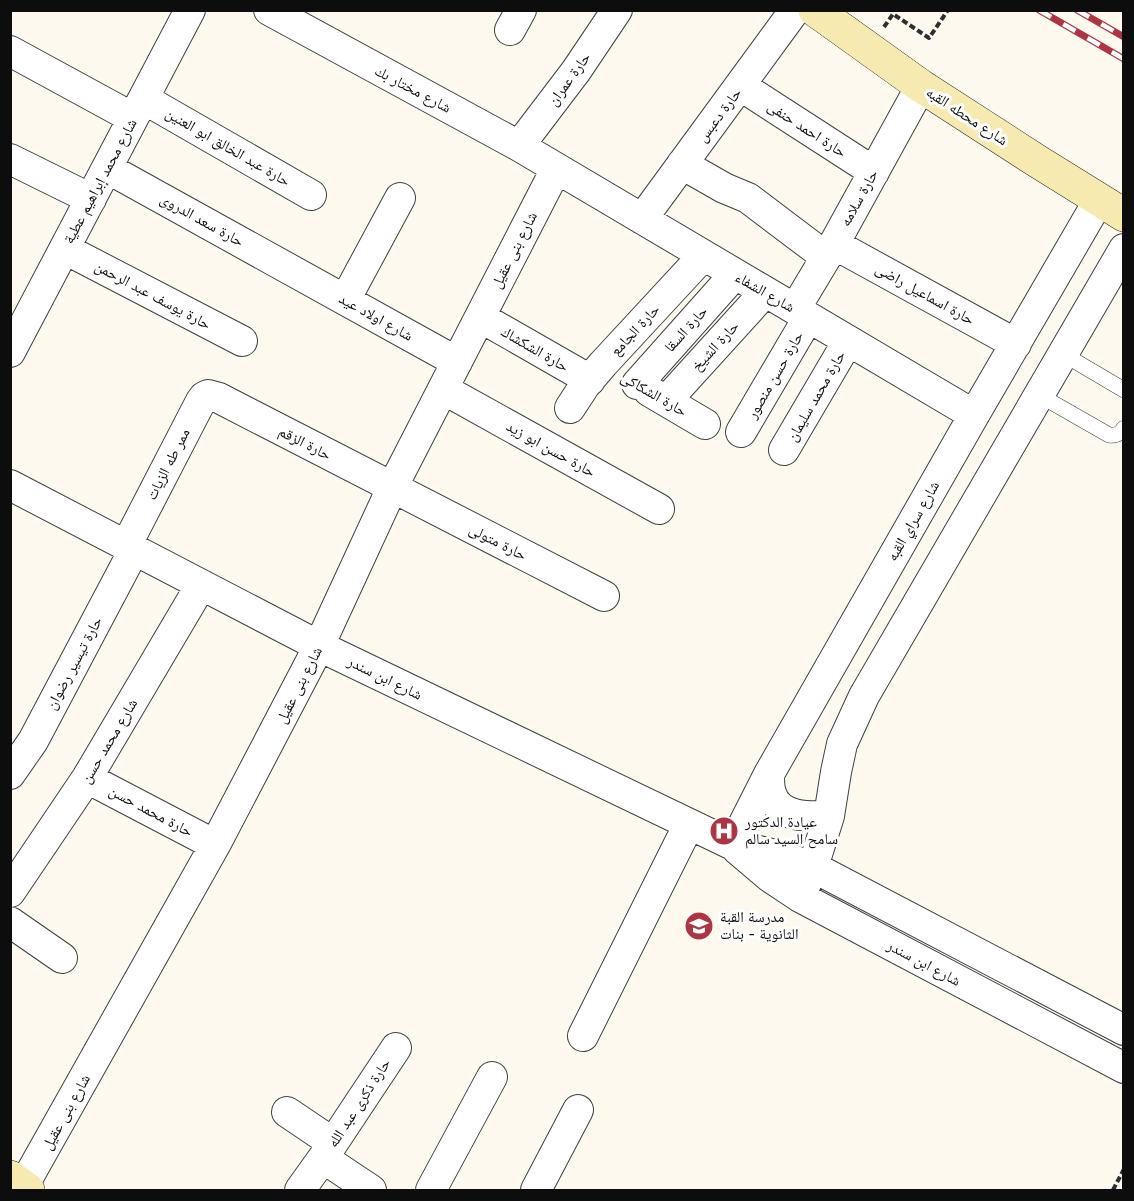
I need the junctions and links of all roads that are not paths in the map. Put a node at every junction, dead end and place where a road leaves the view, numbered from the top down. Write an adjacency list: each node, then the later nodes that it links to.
1 (190, 10): 9 (street, شارع محمد إبراهيم عطية)
2 (617, 10): 10 (street, حارة عمران)
3 (795, 10): 7 (street, حارة دعبس)
4 (815, 10): 8 (main road, شارع محطه القبه)
5 (279, 13): 10 (street, شارع مختار بك)
6 (10, 51): 9 (street, حارة عبد الخالق ابو العنين)
7 (741, 86): 12 (street, حارة دعبس); 15 (street, حارة احمد حنفى)
8 (921, 86): 15 (street, حارة سلامه); 19 (main road, شارع محطه القبه)
9 (139, 108): 13 (street, شارع محمد إبراهيم عطية); 16 (street, حارة عبد الخالق ابو العنين)
10 (519, 146): 14 (street, شارع مختار بك)
11 (10, 159): 18 (street)
12 (682, 164): 20 (street, حارة دعبس); 23 (street, حارة اسماعيل راضى)
13 (107, 168): 18 (street, شارع محمد إبراهيم عطية); 25 (street, حارة سعد الدروى)
14 (556, 169): 20 (street, شارع الشفاء); 30 (street, شارع بنى عقيل)
15 (874, 172): 23 (street, حارة سلامه)
16 (312, 195)
17 (400, 198): 28 (street)
18 (91, 199): 21 (street, شارع محمد إبراهيم عطية)
19 (1111, 208): 33 (street, شارع سراي القبه)
20 (642, 219): 24 (street, شارع الشفاء)
21 (65, 249): 31 (street, حارة يوسف عبد الرحمن); 34 (street, شارع محمد إبراهيم عطية)
22 (1124, 249): 35 (street)
23 (830, 250): 29 (street, حارة سلامه); 33 (street, حارة اسماعيل راضى)
24 (703, 256): 26 (street, شارع الشفاء); 37 (street, حارة الجامع)
25 (296, 272): 28 (street, شارع اولاد عيد)
26 (735, 274): 27 (street, شارع الشفاء); 38 (street, حارة السقا)
27 (765, 292): 29 (street, شارع الشفاء); 43 (street, حارة الشيخ)
28 (345, 300): 36 (street, شارع اولاد عيد)
29 (801, 313): 32 (street, شارع الشفاء); 48 (street, حارة حسن منصور)
30 (480, 317): 36 (street, شارع بنى عقيل); 37 (street, حارة الشكشاك)
31 (242, 341)
32 (848, 341): 45 (street, شارع الشفاء); 49 (street, حارة محمد سليمان)
33 (1016, 344): 45 (street, شارع سراي القبه)
34 (10, 352)
35 (1063, 354): 40 (lane); 41 (street)
36 (457, 362): 39 (street, شارع بنى عقيل)
37 (596, 372): 38 (street, حارة الشكاكى); 44 (street, حارة الجامع)
38 (637, 384): 43 (street, حارة الشكاكى)
39 (443, 389): 51 (street, شارع بنى عقيل); 52 (street, حارة حسن ابو زيد)
40 (1124, 390)
41 (1039, 395): 47 (lane); 60 (street)
42 (219, 398): 51 (street, حارة الزقم); 53 (street, ممر طه الزيات)
43 (666, 400): 46 (street, حارة الشكاكى)
44 (570, 408)
45 (974, 415): 58 (street, شارع سراي القبه)
46 (705, 424)
47 (1124, 428)
48 (741, 432)
49 (784, 450)
50 (10, 485): 53 (street, شارع ابن سندر)
51 (392, 488): 55 (street, حارة متولى); 56 (street, شارع بنى عقيل)
52 (659, 509)
53 (130, 548): 54 (street, شارع ابن سندر); 57 (street, حارة تيسير رضوان)
54 (201, 585): 56 (street, شارع ابن سندر); 59 (street, شارع محمد حسن)
55 (604, 596)
56 (319, 646): 61 (street, شارع ابن سندر); 62 (street, شارع بنى عقيل)
57 (10, 774)
58 (769, 774): 60 (street); 63 (street, شارع سراي القبه)
59 (87, 777): 62 (street, حارة محمد حسن); 65 (street, شارع محمد حسن)
60 (829, 816): 64 (street)
61 (689, 824): 63 (street, شارع ابن سندر); 70 (street)
62 (215, 845): 77 (street, شارع بنى عقيل)
63 (733, 845): 64 (street, شارع ابن سندر); 66 (street, شارع ابن سندر)
64 (813, 867): 66 (street); 69 (street, شارع ابن سندر)
65 (10, 892)
66 (800, 897): 72 (street, شارع ابن سندر)
67 (10, 922): 68 (street)
68 (62, 958)
69 (1124, 1030)
70 (583, 1036)
71 (396, 1048): 76 (street, حارة ذكرى عبد الله)
72 (1124, 1068)
73 (492, 1077): 81 (street)
74 (578, 1110): 78 (street)
75 (287, 1112): 76 (street)
76 (328, 1150): 79 (street, حارة ذكرى عبد الله); 80 (street)
77 (21, 1186)
78 (537, 1190)
79 (300, 1191)
80 (371, 1191)
81 (431, 1191)

